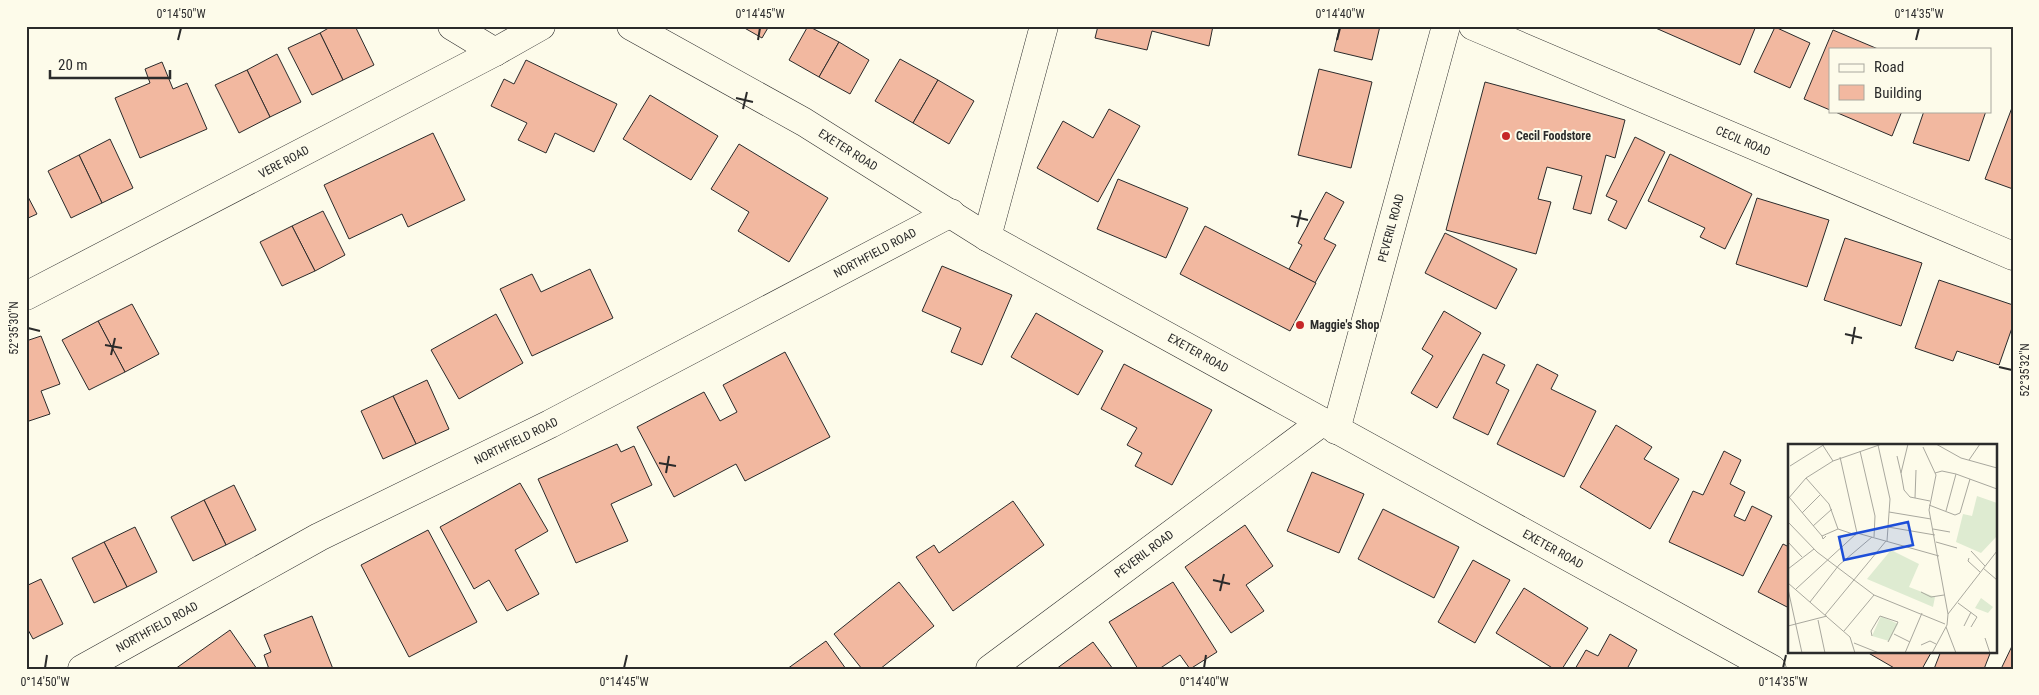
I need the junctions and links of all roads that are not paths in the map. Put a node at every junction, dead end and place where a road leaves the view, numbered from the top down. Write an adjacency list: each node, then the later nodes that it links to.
1 (452, 26): 7 (street)
2 (540, 26): 7 (street, VERE ROAD)
3 (631, 26): 8 (street, EXETER ROAD)
4 (1044, 26): 9 (street)
5 (1446, 26): 12 (street, PEVERIL ROAD)
6 (1473, 26): 10 (street, CECIL ROAD)
7 (495, 52): 11 (street, VERE ROAD)
8 (951, 213): 9 (street, EXETER ROAD); 13 (street, NORTHFIELD ROAD)
9 (987, 237): 12 (street, EXETER ROAD)
10 (2013, 256)
11 (26, 296)
12 (1329, 426): 14 (street, PEVERIL ROAD); 15 (street, EXETER ROAD)
13 (82, 669)
14 (990, 669)
15 (1772, 669)

